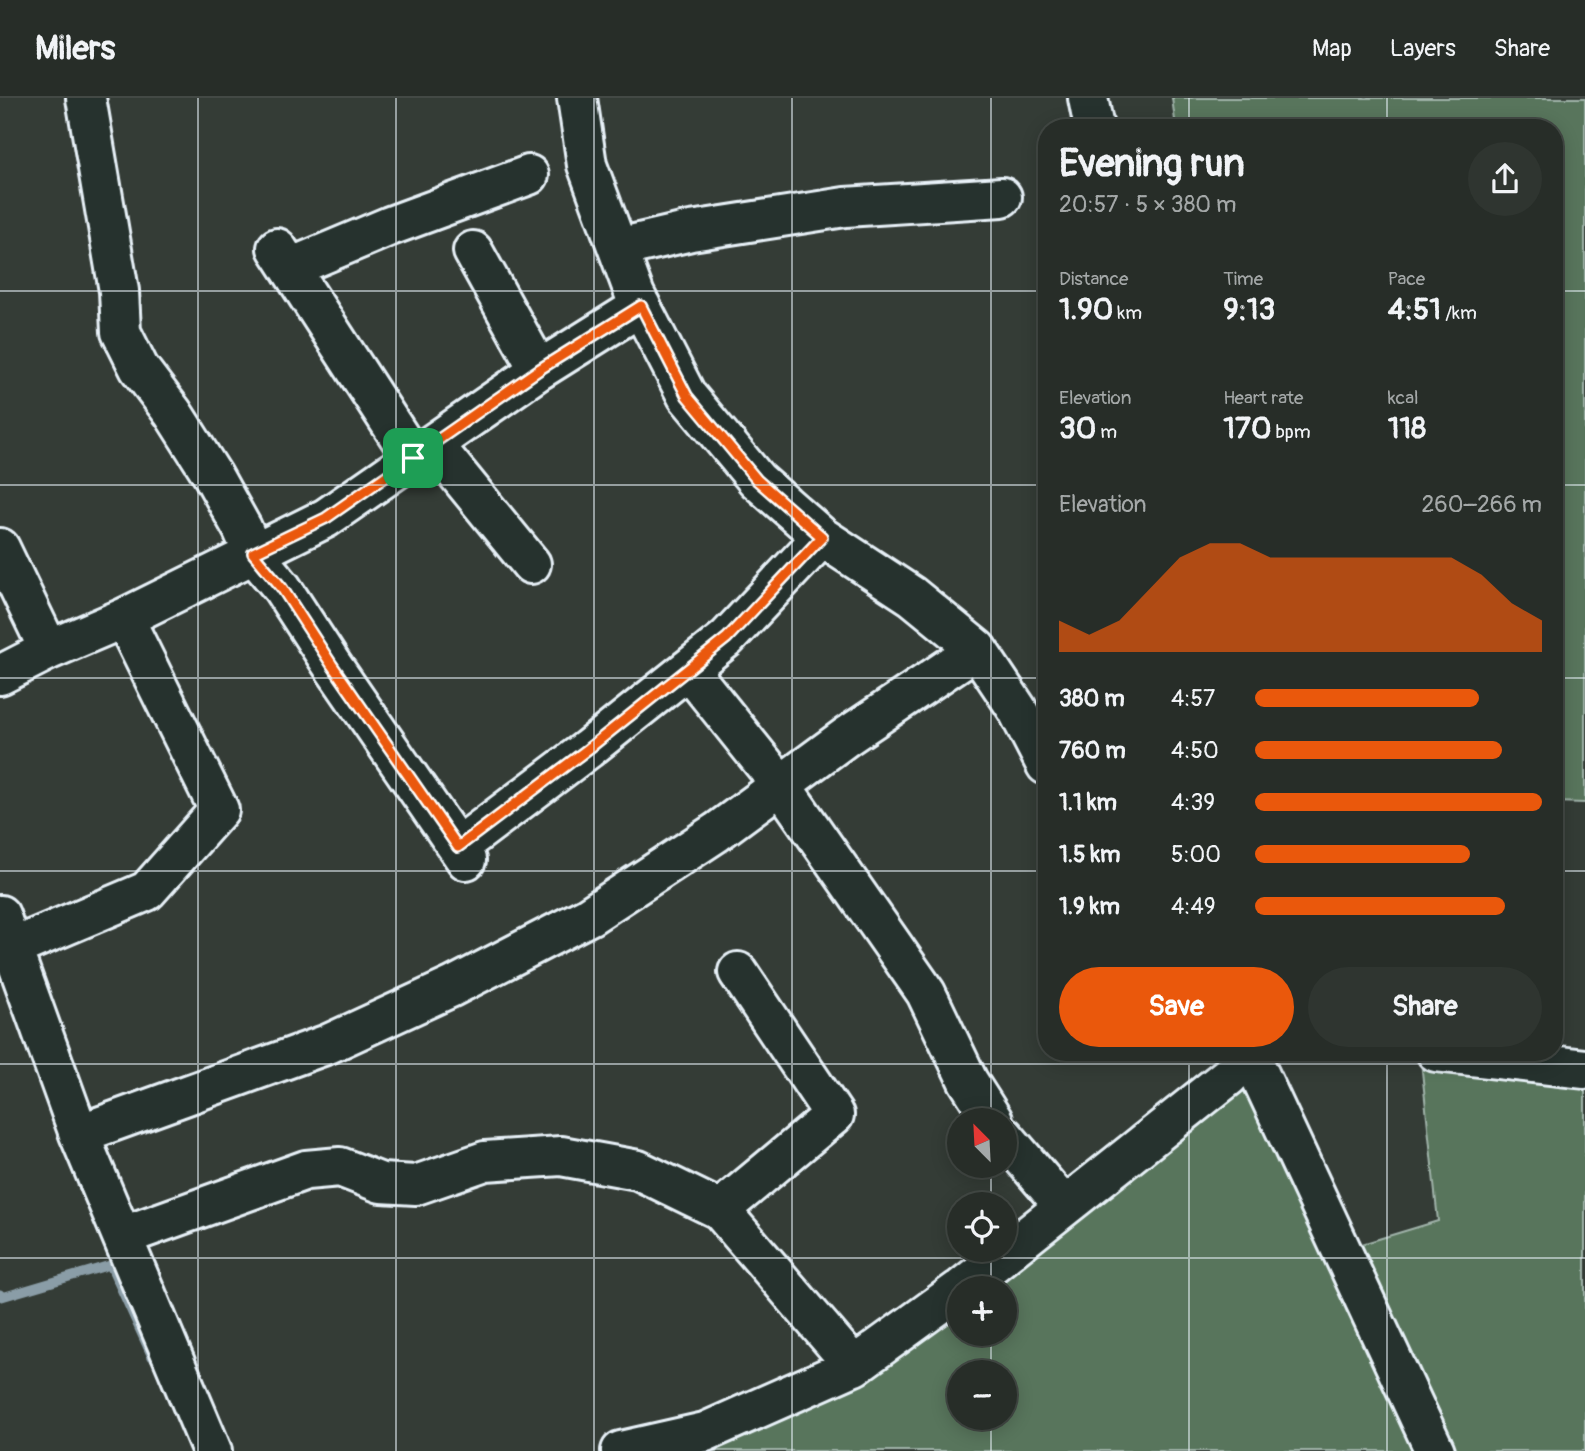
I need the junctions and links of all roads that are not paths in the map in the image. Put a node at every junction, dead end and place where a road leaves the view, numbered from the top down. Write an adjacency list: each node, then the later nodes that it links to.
1 (577, 98): 7 (street)
2 (1088, 98): 4 (street)
3 (92, 99): 14 (street)
4 (1092, 119)
5 (529, 175): 11 (street)
6 (1002, 197): 7 (street)
7 (618, 248): 9 (street)
8 (473, 251): 10 (street)
9 (641, 306): 10 (street); 12 (street)
10 (540, 369): 11 (street)
11 (423, 451): 14 (street); 15 (street)
12 (822, 537): 17 (street); 19 (street)
13 (0, 548): 18 (street)
14 (253, 553): 16 (street); 19 (street)
15 (531, 564)
16 (124, 618): 18 (street); 23 (street)
17 (977, 649): 21 (street); 22 (street)
18 (49, 650): 20 (street)
19 (688, 669): 22 (street)
20 (0, 675)
21 (1038, 750)
22 (780, 785): 29 (street); 30 (street)
23 (4, 938): 30 (street)
24 (738, 972): 33 (street)
25 (1242, 1061): 32 (street)
26 (1254, 1061): 40 (street)
27 (1515, 1061): 28 (street)
28 (1585, 1069)
29 (985, 1108)
30 (79, 1134): 34 (street)
31 (1017, 1151): 32 (street)
32 (1064, 1206): 35 (street)
33 (720, 1210): 34 (street); 37 (street)
34 (123, 1236): 38 (street)
35 (976, 1276)
36 (947, 1298): 37 (street)
37 (854, 1366): 39 (street)
38 (212, 1451)
39 (621, 1451)
40 (1434, 1451)

